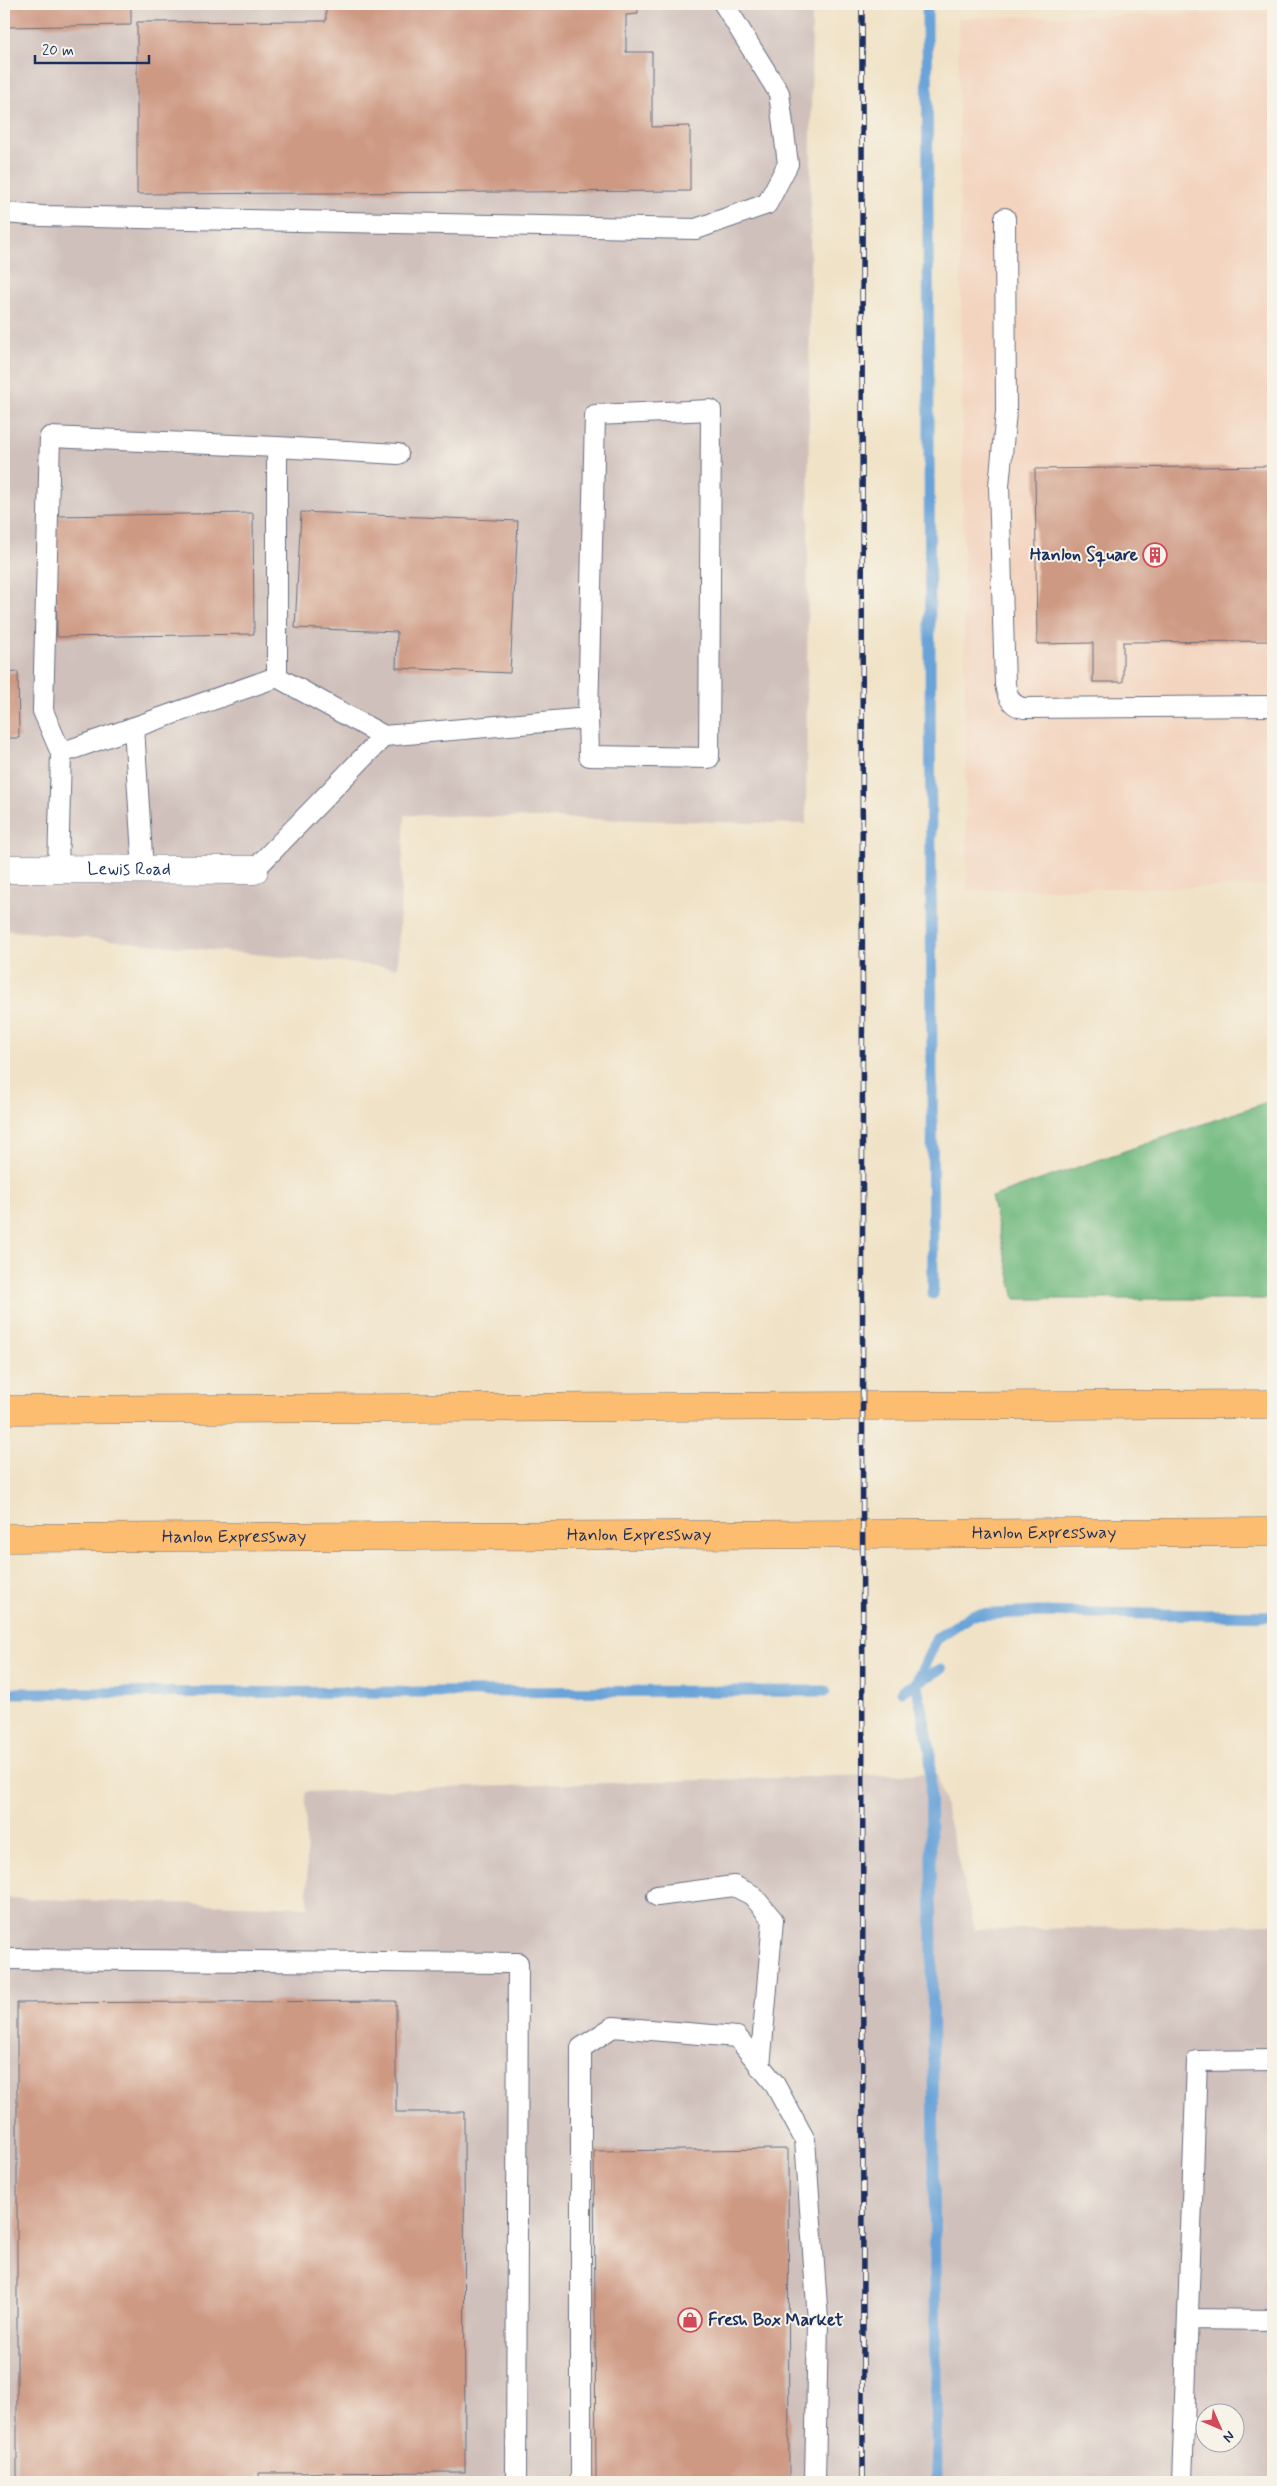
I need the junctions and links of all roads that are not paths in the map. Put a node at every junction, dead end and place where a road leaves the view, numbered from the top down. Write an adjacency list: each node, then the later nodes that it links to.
1 (724, 4): 2 (lane)
2 (4, 212)
3 (1005, 218): 7 (lane)
4 (277, 447): 5 (lane); 6 (lane); 11 (lane)
5 (398, 454)
6 (277, 677): 9 (lane); 10 (lane)
7 (1273, 706)
8 (588, 718): 8 (lane); 10 (lane)
9 (134, 727): 11 (lane); 15 (lane)
10 (384, 736): 14 (lane)
11 (61, 753): 13 (lane)
12 (4, 869): 13 (street, Lewis Road)
13 (58, 870): 15 (street, Lewis Road)
14 (254, 870): 15 (street, Lewis Road)
15 (143, 871)
16 (1273, 1404): 17 (highway)
17 (4, 1410)
18 (1273, 1532): 19 (highway, Hanlon Expressway)
19 (4, 1538)
20 (657, 1896): 23 (lane)
21 (4, 1959): 26 (lane)
22 (1273, 2060): 24 (lane)
23 (760, 2067): 27 (lane); 28 (lane)
24 (1188, 2319): 25 (lane); 29 (lane)
25 (1273, 2320)
26 (516, 2482)
27 (581, 2482)
28 (816, 2482)
29 (1182, 2482)

